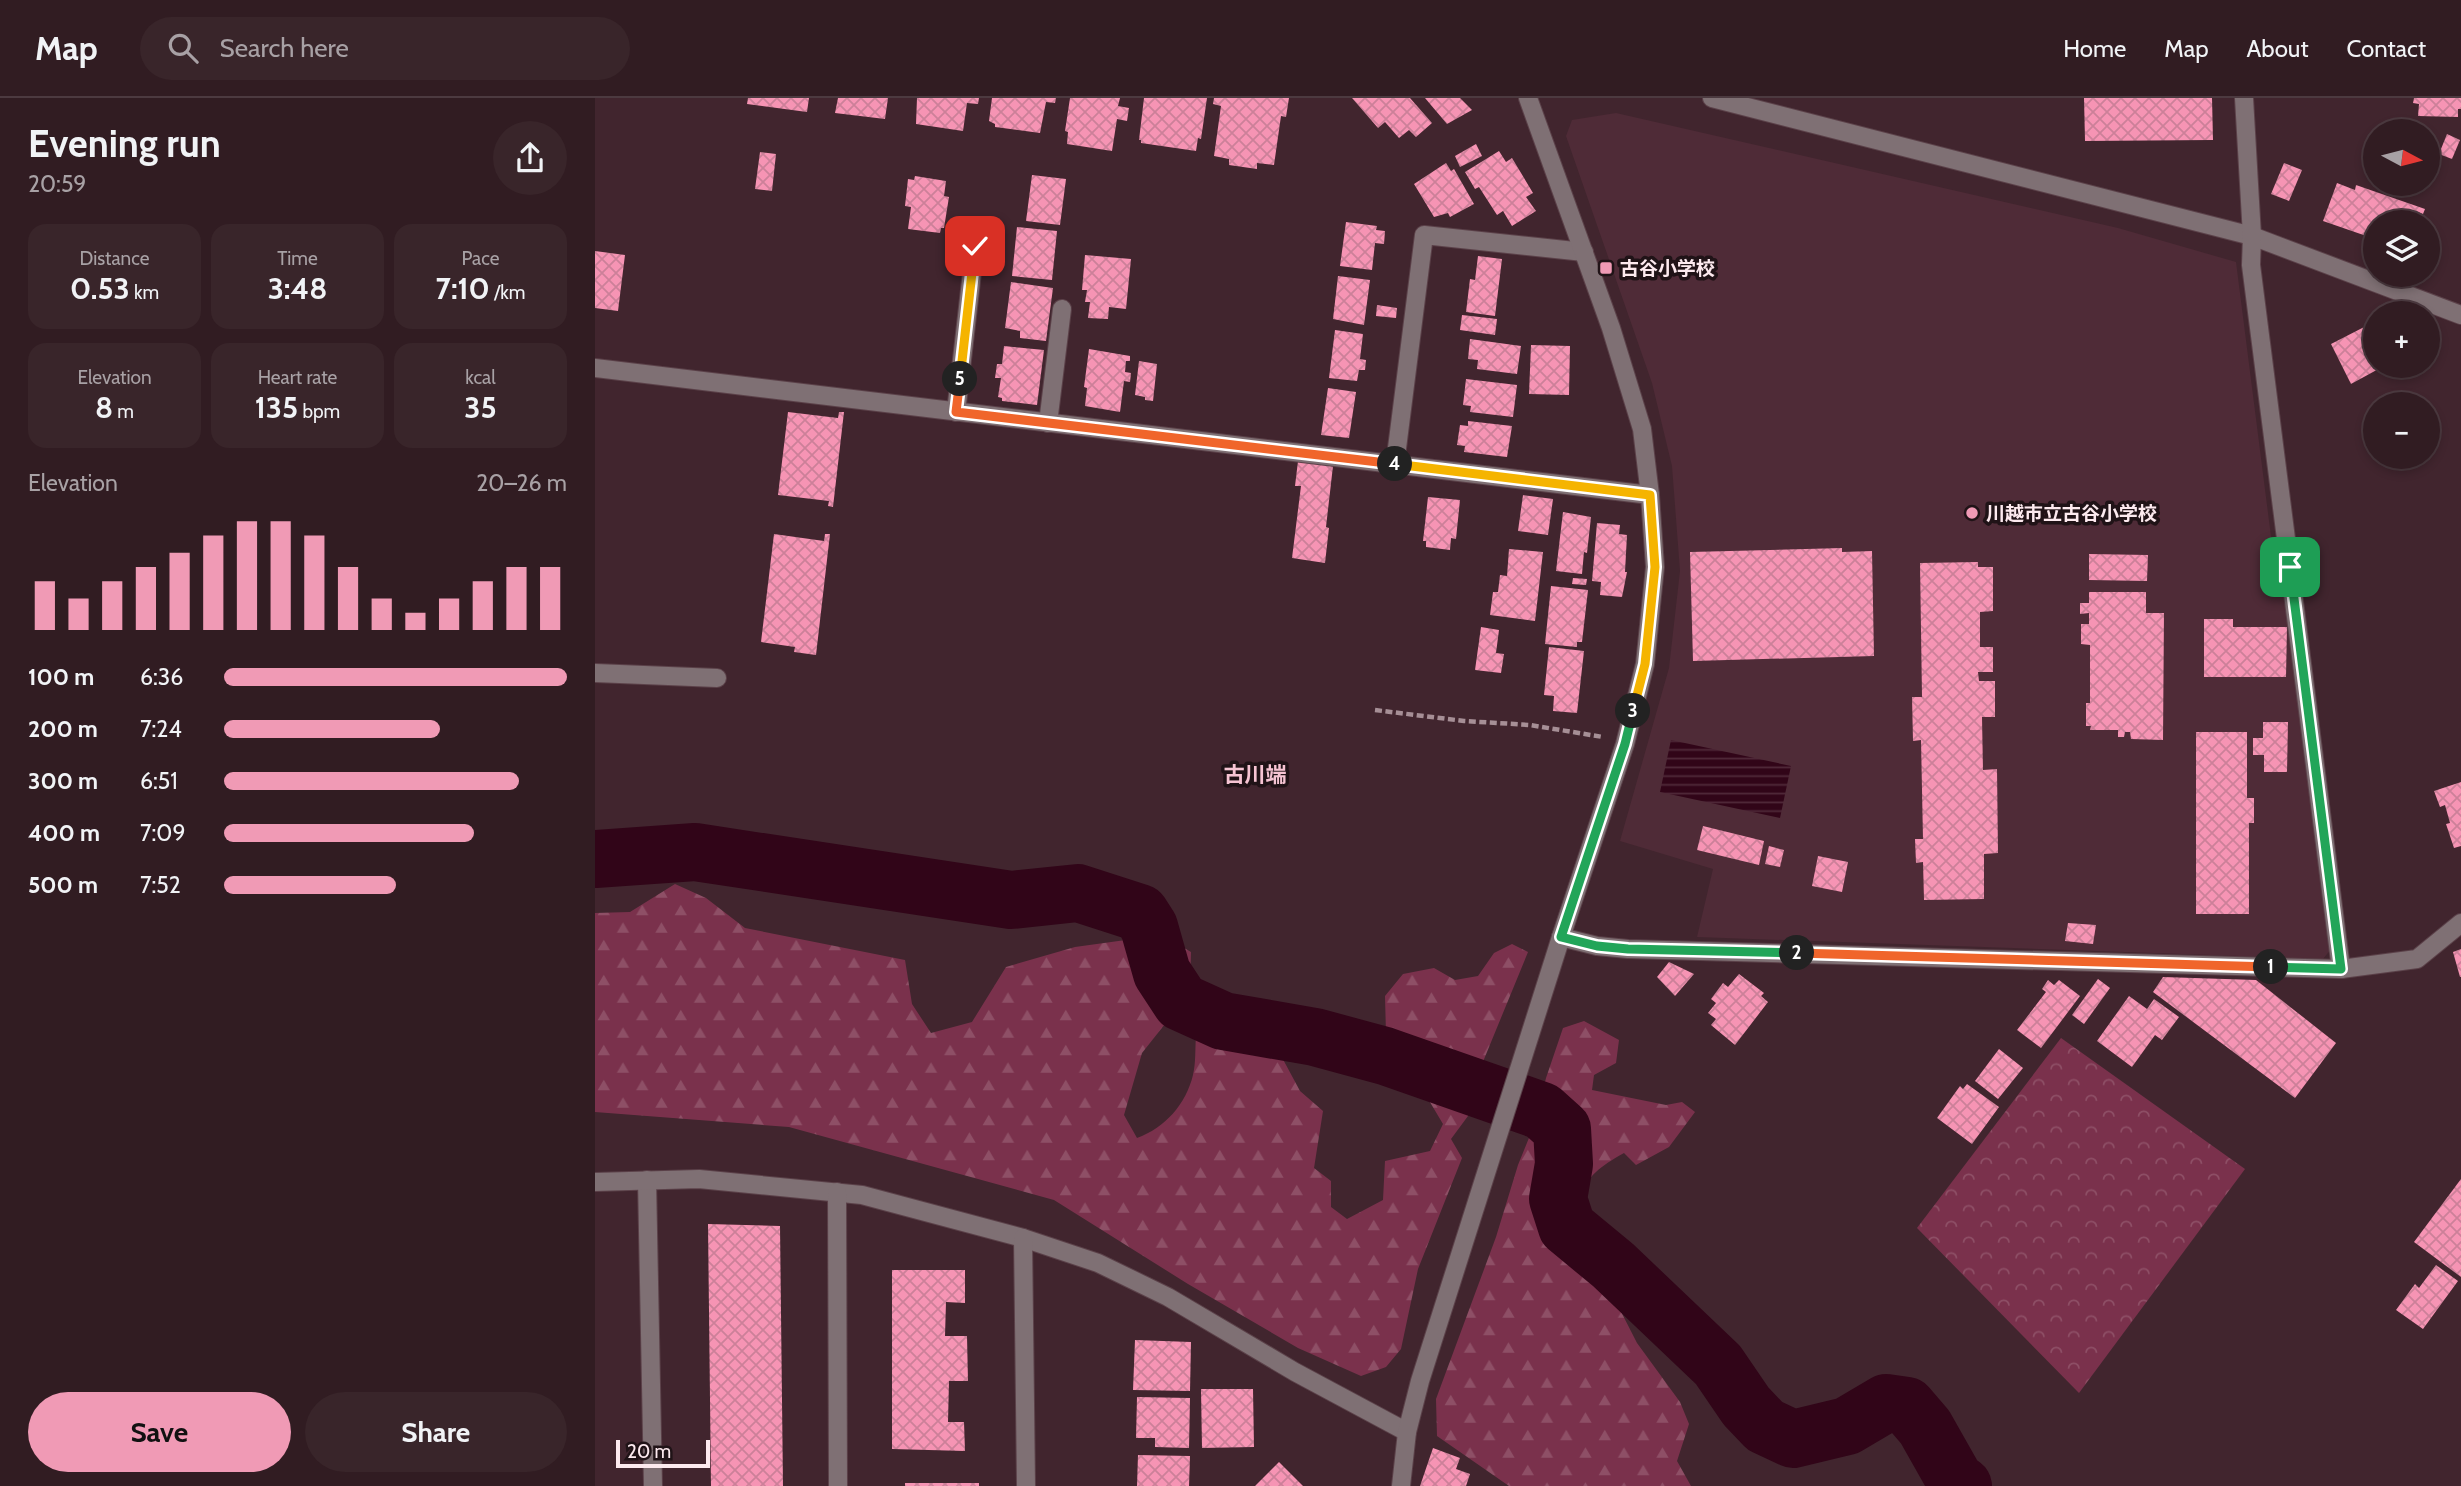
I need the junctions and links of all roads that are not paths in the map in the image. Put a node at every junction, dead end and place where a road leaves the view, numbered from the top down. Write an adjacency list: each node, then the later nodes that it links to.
1 (1528, 98): 7 (street)
2 (1712, 98): 4 (street)
3 (2244, 98): 5 (street)
4 (1746, 102): 5 (street)
5 (2252, 236): 9 (street); 19 (street)
6 (975, 246): 11 (street)
7 (1584, 252): 13 (street); 14 (street)
8 (1062, 309): 12 (street)
9 (2461, 315)
10 (595, 368): 11 (street)
11 (956, 412): 12 (street)
12 (1048, 423): 13 (street)
13 (1395, 464): 14 (street)
14 (1650, 495): 18 (street)
15 (595, 673): 16 (street)
16 (717, 678)
17 (2461, 923): 19 (street)
18 (1561, 937): 19 (street); 24 (street)
19 (2341, 969)
20 (646, 1180): 21 (street); 22 (street); 25 (street)
21 (595, 1182)
22 (837, 1192): 23 (street); 26 (street)
23 (1023, 1238): 24 (street); 27 (street)
24 (1407, 1432): 28 (street)
25 (653, 1486)
26 (838, 1486)
27 (1026, 1486)
28 (1401, 1486)

